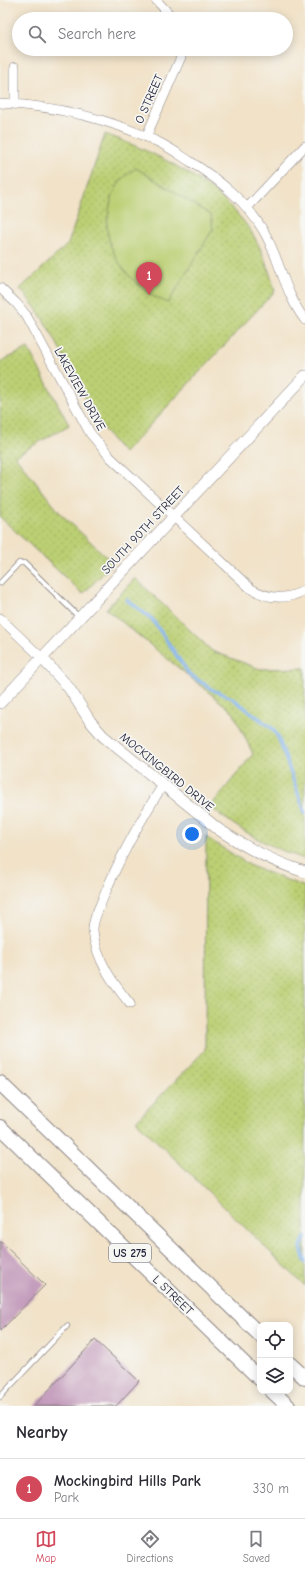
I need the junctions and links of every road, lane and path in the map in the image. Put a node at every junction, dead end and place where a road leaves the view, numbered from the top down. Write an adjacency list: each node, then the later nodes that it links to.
1 (156, 0): 2 (street)
2 (167, 12)
3 (181, 56): 7 (street, O STREET)
4 (15, 68): 6 (street)
5 (0, 103): 6 (street)
6 (15, 104): 7 (street)
7 (146, 137): 9 (street)
8 (305, 146): 9 (street)
9 (247, 208): 11 (street)
10 (0, 288): 13 (street, LAKEVIEW DRIVE)
11 (305, 320)
12 (305, 376): 13 (street, SOUTH 90TH STREET)
13 (173, 516): 15 (street, LAKEVIEW DRIVE); 16 (street, SOUTH 90TH STREET)
14 (0, 584): 16 (lane)
15 (305, 590)
16 (80, 617): 18 (street, SOUTH 90TH STREET)
17 (0, 618): 18 (street)
18 (42, 658): 19 (street, SOUTH 90TH STREET); 20 (street, MOCKINGBIRD DRIVE)
19 (2, 698)
20 (163, 785): 21 (street, MOCKINGBIRD DRIVE); 22 (street)
21 (305, 872)
22 (130, 1004)
23 (0, 1083): 26 (main road, US 275)
24 (0, 1127): 28 (main road, L STREET / US 275)
25 (67, 1326): 31 (lane)
26 (257, 1331)
27 (293, 1367): 29 (main road)
28 (257, 1376)
29 (305, 1378)
30 (275, 1394): 32 (main road)
31 (0, 1397)
32 (288, 1406)

